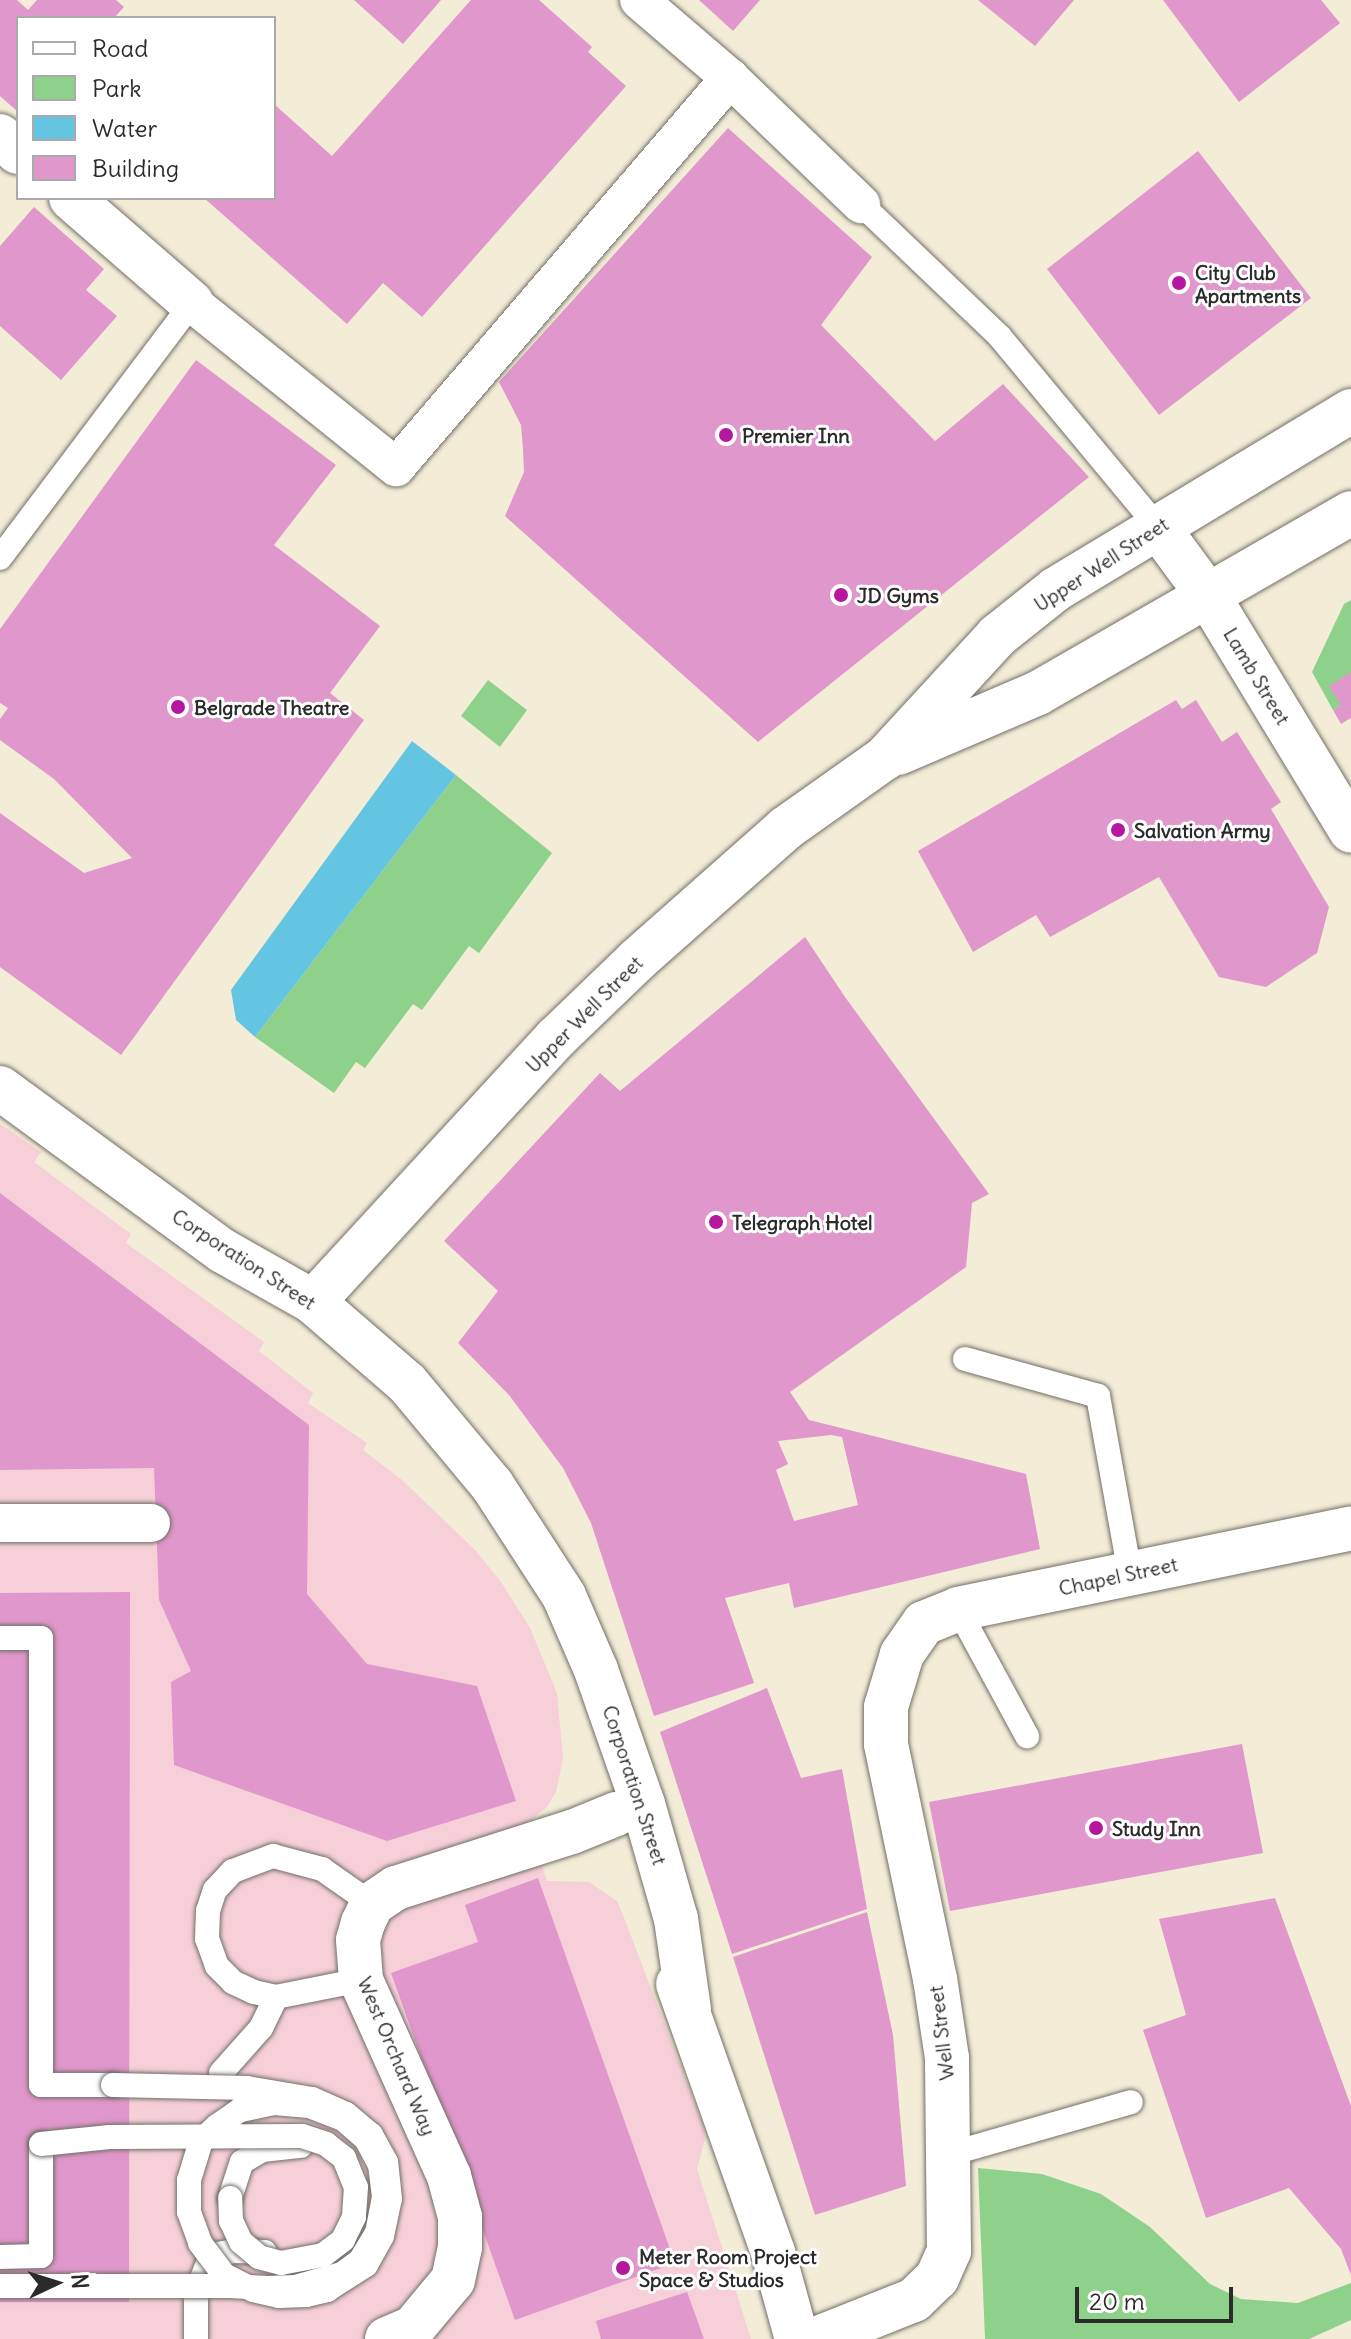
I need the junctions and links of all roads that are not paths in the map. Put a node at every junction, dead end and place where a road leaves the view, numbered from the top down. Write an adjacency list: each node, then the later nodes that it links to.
1 (639, 0): 2 (street)
2 (730, 78): 6 (street); 7 (street)
3 (0, 136): 4 (street)
4 (16, 150)
5 (73, 200): 7 (street)
6 (861, 204): 10 (lane)
7 (192, 303): 11 (lane)
8 (1351, 411): 10 (street, Upper Well Street)
9 (1351, 513): 12 (street, Upper Well Street)
10 (1157, 526): 12 (street, Lamb Street); 13 (street, Upper Well Street)
11 (0, 558)
12 (1207, 594): 13 (street, Upper Well Street); 14 (street, Lamb Street)
13 (885, 758): 16 (street, Upper Well Street)
14 (1351, 831)
15 (3, 1097): 16 (street, Corporation Street)
16 (313, 1302): 21 (street, Corporation Street)
17 (965, 1359): 22 (lane)
18 (0, 1523): 19 (street)
19 (151, 1523)
20 (1351, 1528): 22 (street, Chapel Street)
21 (520, 1533): 27 (street, Corporation Street); 31 (street, Corporation Street)
22 (1130, 1574): 23 (street, Chapel Street)
23 (958, 1609): 25 (street, Chapel Street); 26 (lane)
24 (0, 1638): 36 (lane, bridge)
25 (902, 1654): 34 (street, Well Street)
26 (1027, 1736)
27 (616, 1814): 28 (street); 31 (street, Corporation Street)
28 (372, 1904): 29 (street, West Orchard Way); 30 (lane)
29 (361, 1980): 30 (lane); 38 (street, West Orchard Way)
30 (276, 1997): 32 (lane)
31 (689, 2009): 39 (street, Corporation Street)
32 (221, 2073)
33 (1131, 2102): 34 (lane)
34 (950, 2154): 40 (street, Well Street)
35 (0, 2257): 37 (lane, bridge)
36 (0, 2286)
37 (196, 2339)
38 (387, 2339)
39 (797, 2339)
40 (816, 2339)

